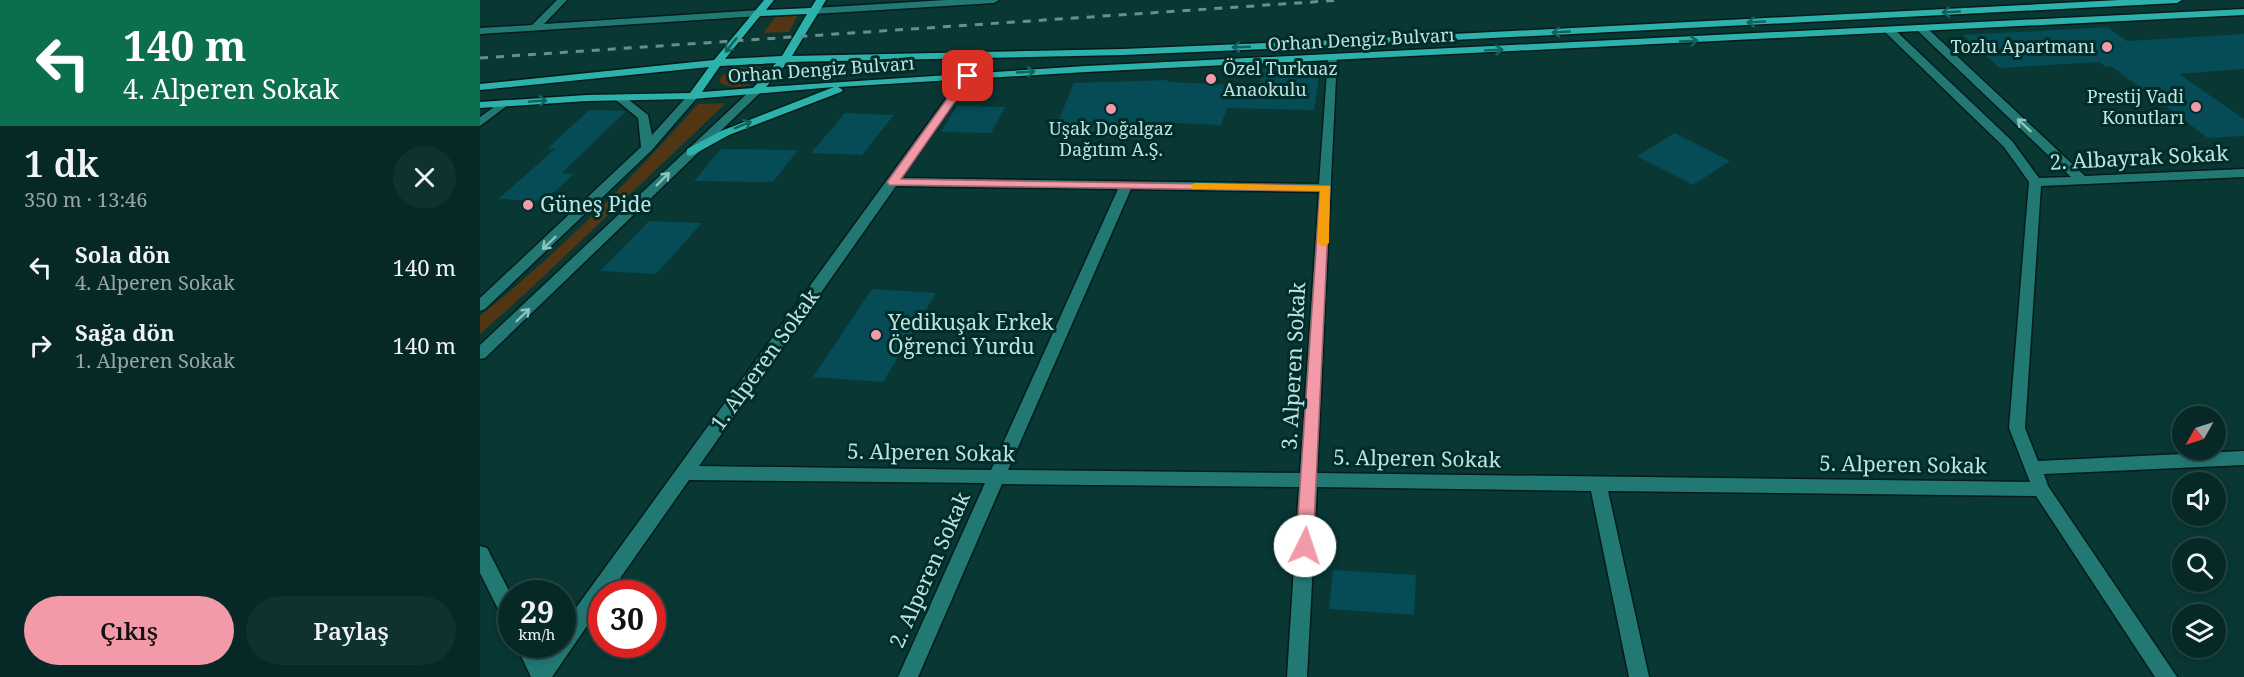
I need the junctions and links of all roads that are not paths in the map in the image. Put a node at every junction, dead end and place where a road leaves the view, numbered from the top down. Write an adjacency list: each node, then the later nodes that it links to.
1 (562, 0): 9 (street)
2 (769, 0): 8 (main road)
3 (821, 0): 6 (main road)
4 (994, 0): 6 (street)
5 (2177, 0): 14 (main road, Orhan Dengiz Bulvarı, one-way to 14)
6 (814, 11): 8 (main road); 14 (main road)
7 (2244, 12): 10 (main road, Orhan Dengiz Bulvarı)
8 (760, 13): 9 (street); 15 (main road, one-way to 15)
9 (534, 28): 11 (street)
10 (1922, 29): 12 (main road, Orhan Dengiz Bulvarı); 28 (street, one-way to 10)
11 (480, 31)
12 (1890, 31): 13 (main road, Orhan Dengiz Bulvarı, one-way to 12); 30 (street)
13 (1333, 58): 16 (main road, Orhan Dengiz Bulvarı, one-way to 13); 32 (street, 3. Alperen Sokak)
14 (785, 59): 15 (main road, Orhan Dengiz Bulvarı); 19 (main road)
15 (717, 63): 18 (main road, Orhan Dengiz Bulvarı); 20 (main road)
16 (968, 76): 17 (main road, Orhan Dengiz Bulvarı); 29 (street, 1. Alperen Sokak)
17 (859, 82): 19 (main road, Orhan Dengiz Bulvarı); 26 (main road, one-way to 17)
18 (480, 87)
19 (756, 91): 20 (main road, Orhan Dengiz Bulvarı); 26 (street)
20 (693, 96): 21 (main road, Orhan Dengiz Bulvarı); 25 (street)
21 (620, 98): 22 (main road, Orhan Dengiz Bulvarı, one-way to 21); 25 (street)
22 (504, 103): 23 (main road, Orhan Dengiz Bulvarı); 24 (street)
23 (480, 105)
24 (480, 123)
25 (648, 148): 33 (street, one-way to 33)
26 (691, 152): 34 (street, one-way to 26)
27 (2244, 173): 28 (street, 2. Albayrak Sokak)
28 (2082, 180): 30 (street, 2. Albayrak Sokak)
29 (893, 182): 31 (street); 37 (street, 1. Alperen Sokak)
30 (2035, 182): 36 (street)
31 (1125, 185): 32 (street); 38 (street, 2. Alperen Sokak)
32 (1326, 188): 39 (street, 3. Alperen Sokak)
33 (480, 306)
34 (480, 354)
35 (2244, 458): 36 (street)
36 (2032, 468): 41 (street)
37 (685, 473): 38 (street, 5. Alperen Sokak); 44 (street, 1. Alperen Sokak)
38 (997, 476): 39 (street, 5. Alperen Sokak); 48 (street, 2. Alperen Sokak)
39 (1308, 480): 40 (street, 5. Alperen Sokak); 49 (street, 3. Alperen Sokak)
40 (1598, 483): 41 (street, 5. Alperen Sokak); 50 (street)
41 (2041, 489): 51 (street)
42 (480, 554): 43 (street)
43 (498, 589)
44 (576, 625)
45 (532, 658): 47 (street)
46 (553, 658): 47 (street, 1. Alperen Sokak)
47 (541, 676)
48 (908, 677)
49 (1297, 677)
50 (1640, 677)
51 (2168, 677)

